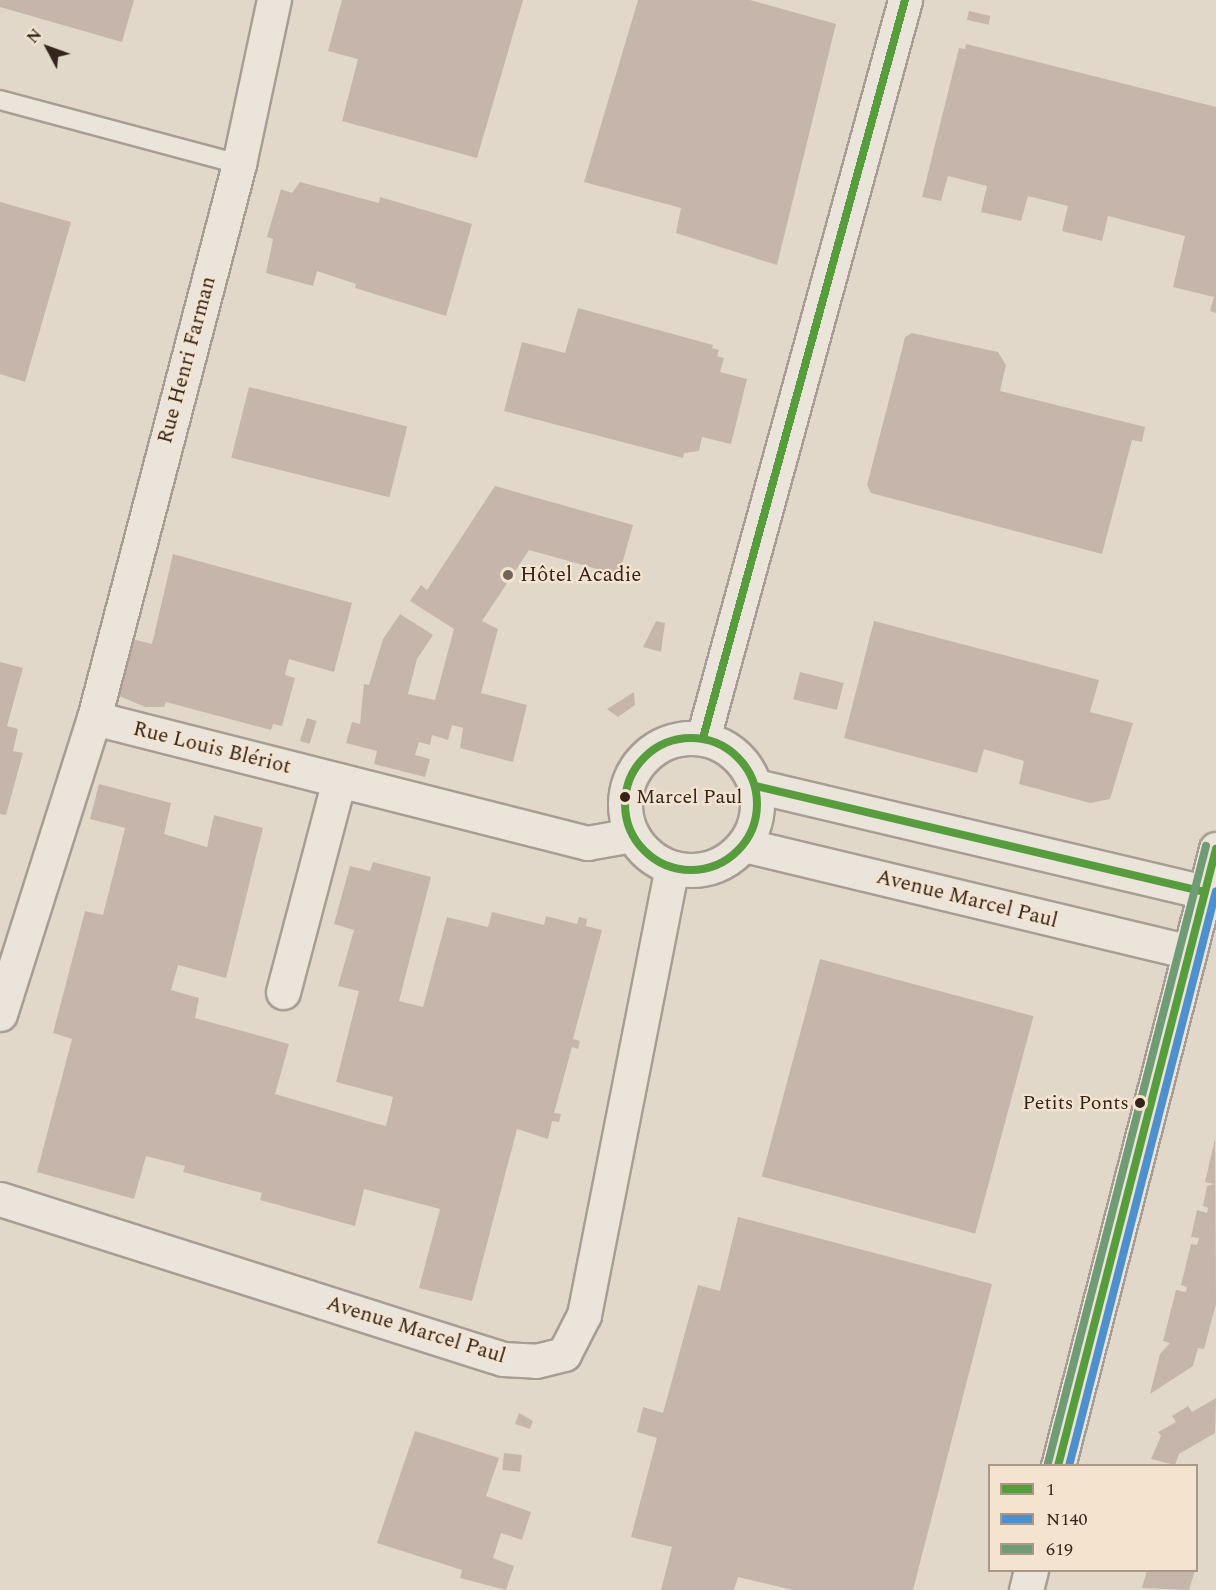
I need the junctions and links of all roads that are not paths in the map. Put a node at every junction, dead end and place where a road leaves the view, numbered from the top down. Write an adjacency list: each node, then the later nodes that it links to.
1 (274, 0): 4 (street, Rue Henri Farman)
2 (904, 0): 6 (street)
3 (0, 100): 4 (lane)
4 (239, 164): 5 (street, Rue Henri Farman)
5 (94, 718): 7 (street, Rue Louis Blériot); 16 (street)
6 (703, 738): 8 (street); 9 (street)
7 (339, 780): 9 (street, Rue Louis Blériot); 15 (street)
8 (756, 786): 10 (street); 13 (street)
9 (632, 835): 12 (street)
10 (744, 846): 12 (street); 14 (street, Avenue Marcel Paul)
11 (1216, 849): 13 (street)
12 (672, 868): 17 (street, Avenue Marcel Paul)
13 (1205, 892): 14 (street)
14 (1189, 952): 18 (street)
15 (283, 992)
16 (0, 1014)
17 (0, 1199)
18 (1059, 1464)
19 (1030, 1572): 20 (street)
20 (1026, 1590)

